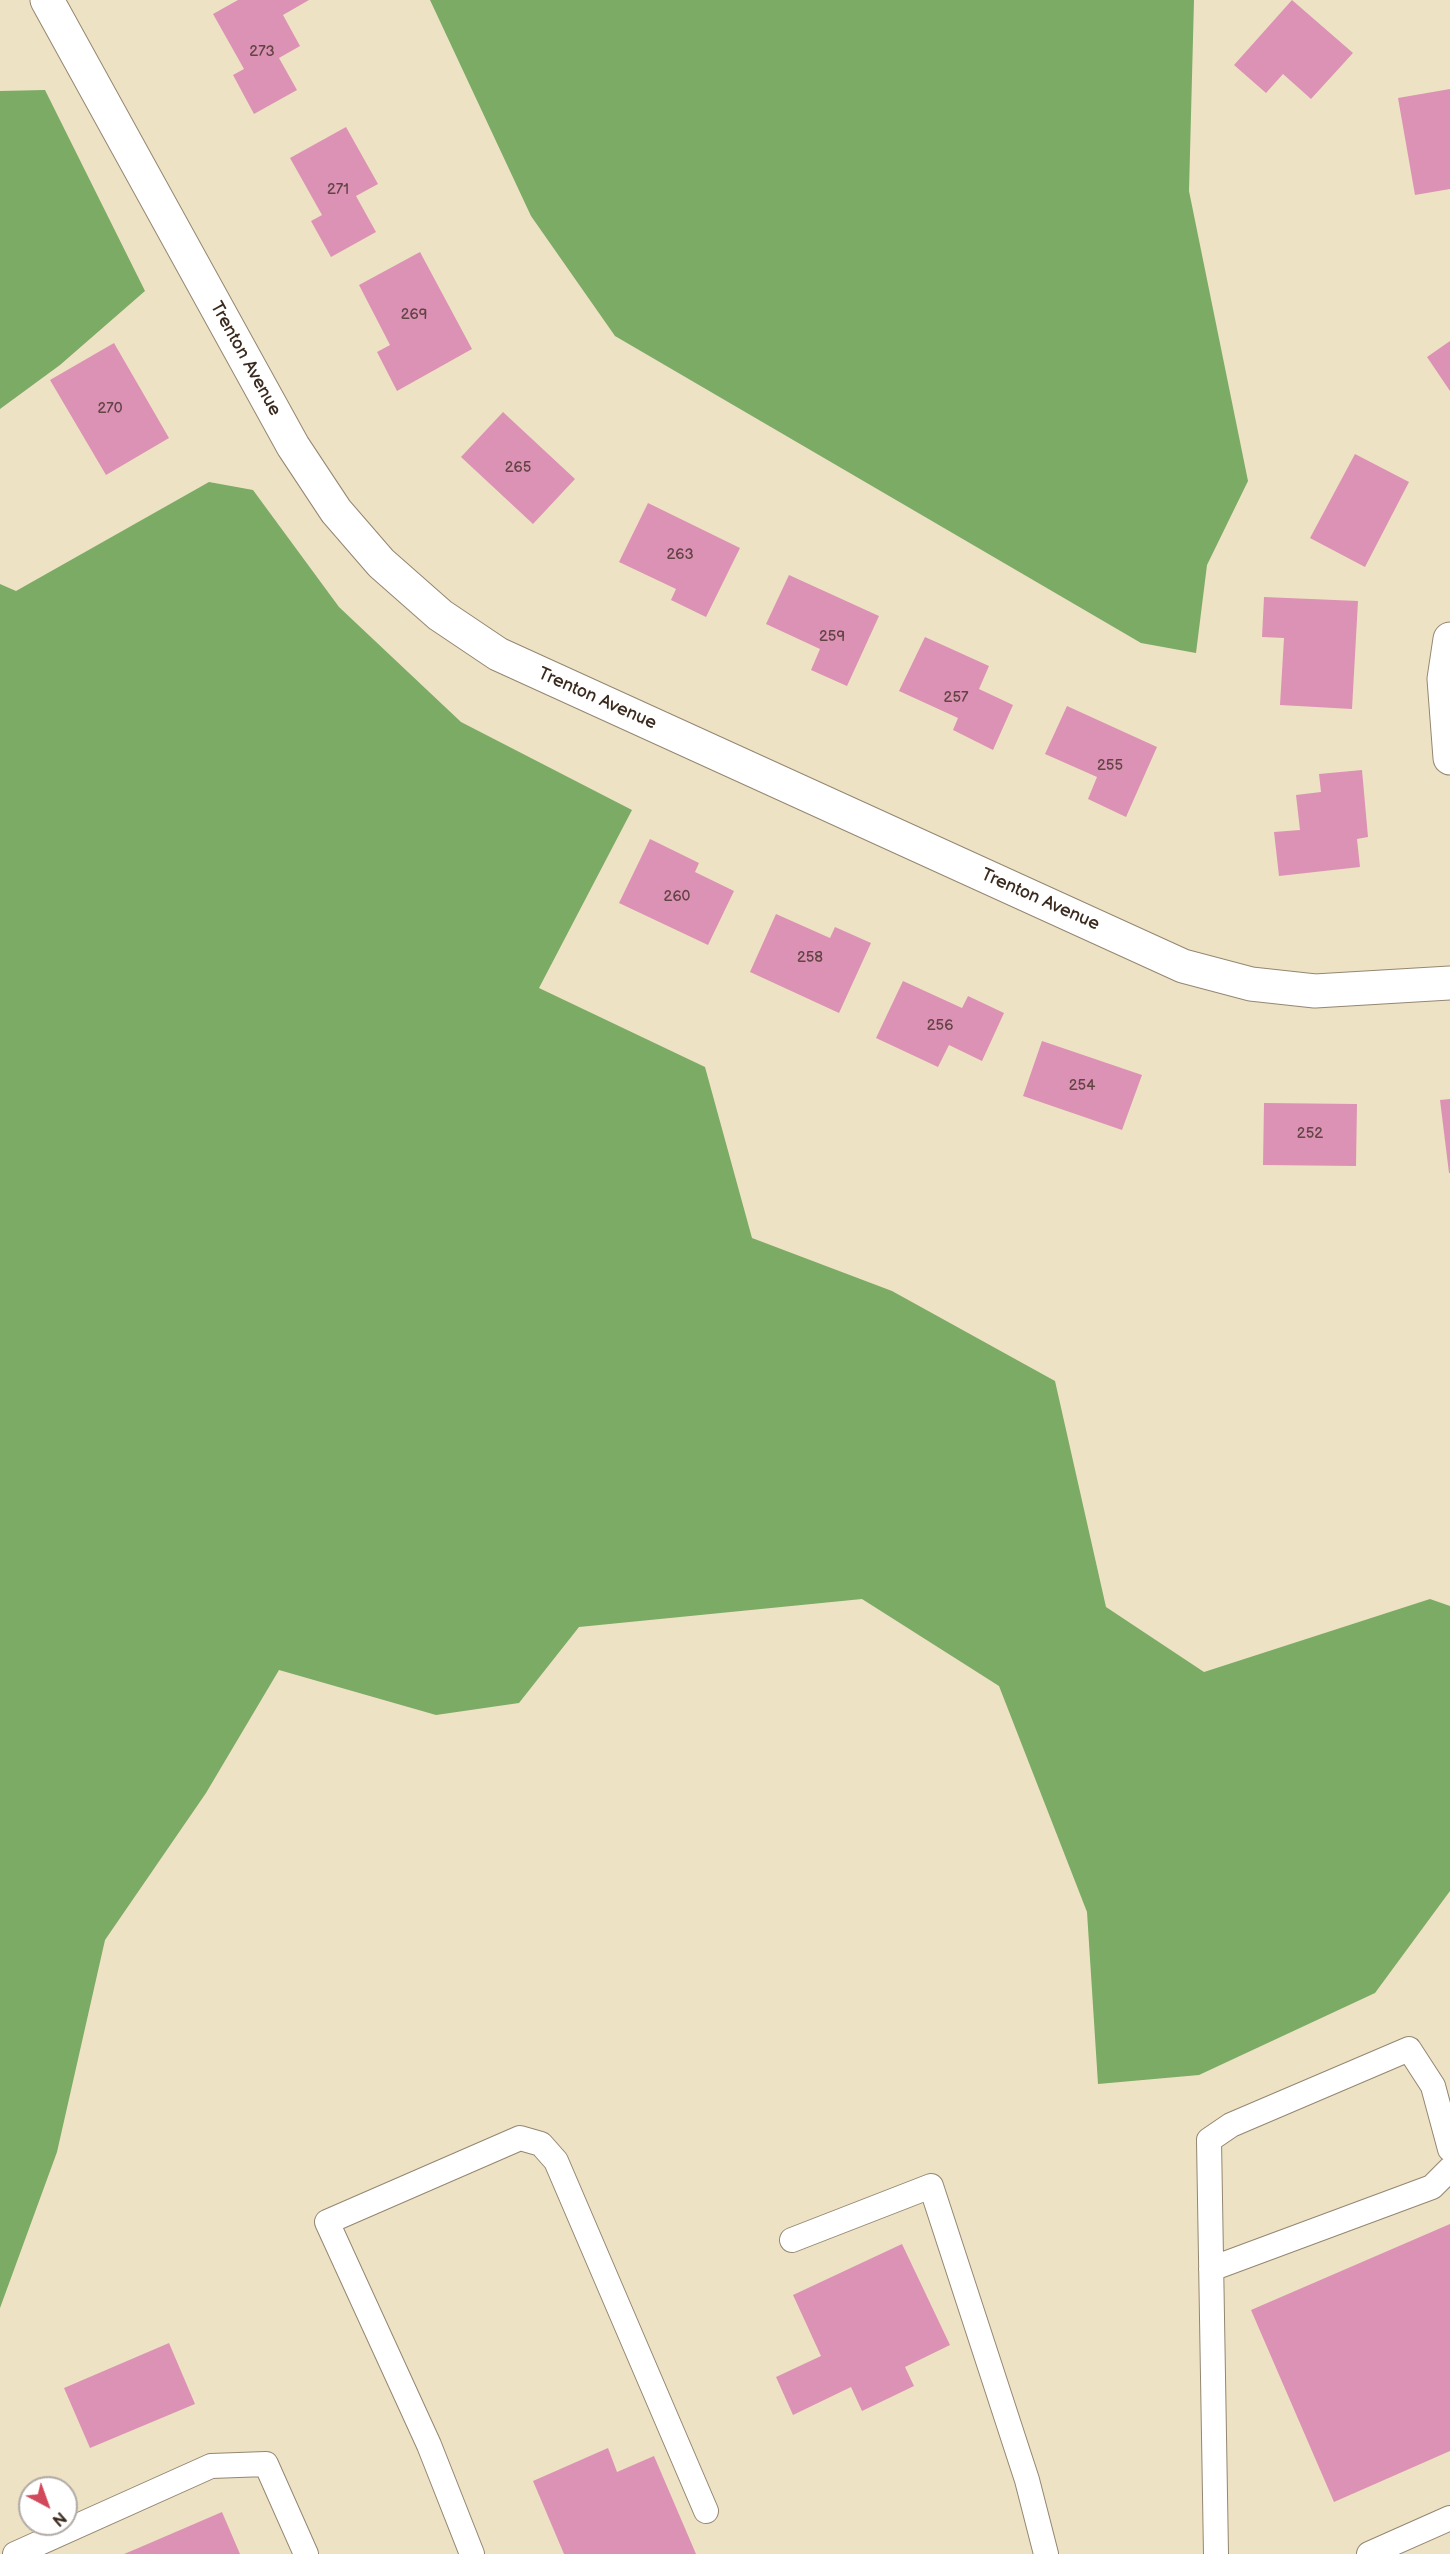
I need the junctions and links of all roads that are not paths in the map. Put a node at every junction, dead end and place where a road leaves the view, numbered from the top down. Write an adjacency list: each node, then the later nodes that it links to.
1 (47, 0): 4 (street, Trenton Avenue)
2 (1450, 639): 3 (street)
3 (1450, 758)
4 (1450, 983)
5 (1450, 2149): 8 (lane)
6 (1450, 2169): 8 (lane)
7 (792, 2240): 14 (lane)
8 (1211, 2269): 15 (lane)
9 (706, 2511): 13 (lane)
10 (1450, 2518): 16 (lane)
11 (15, 2554): 12 (lane)
12 (306, 2554)
13 (472, 2554)
14 (1046, 2554)
15 (1216, 2554)
16 (1369, 2554)

